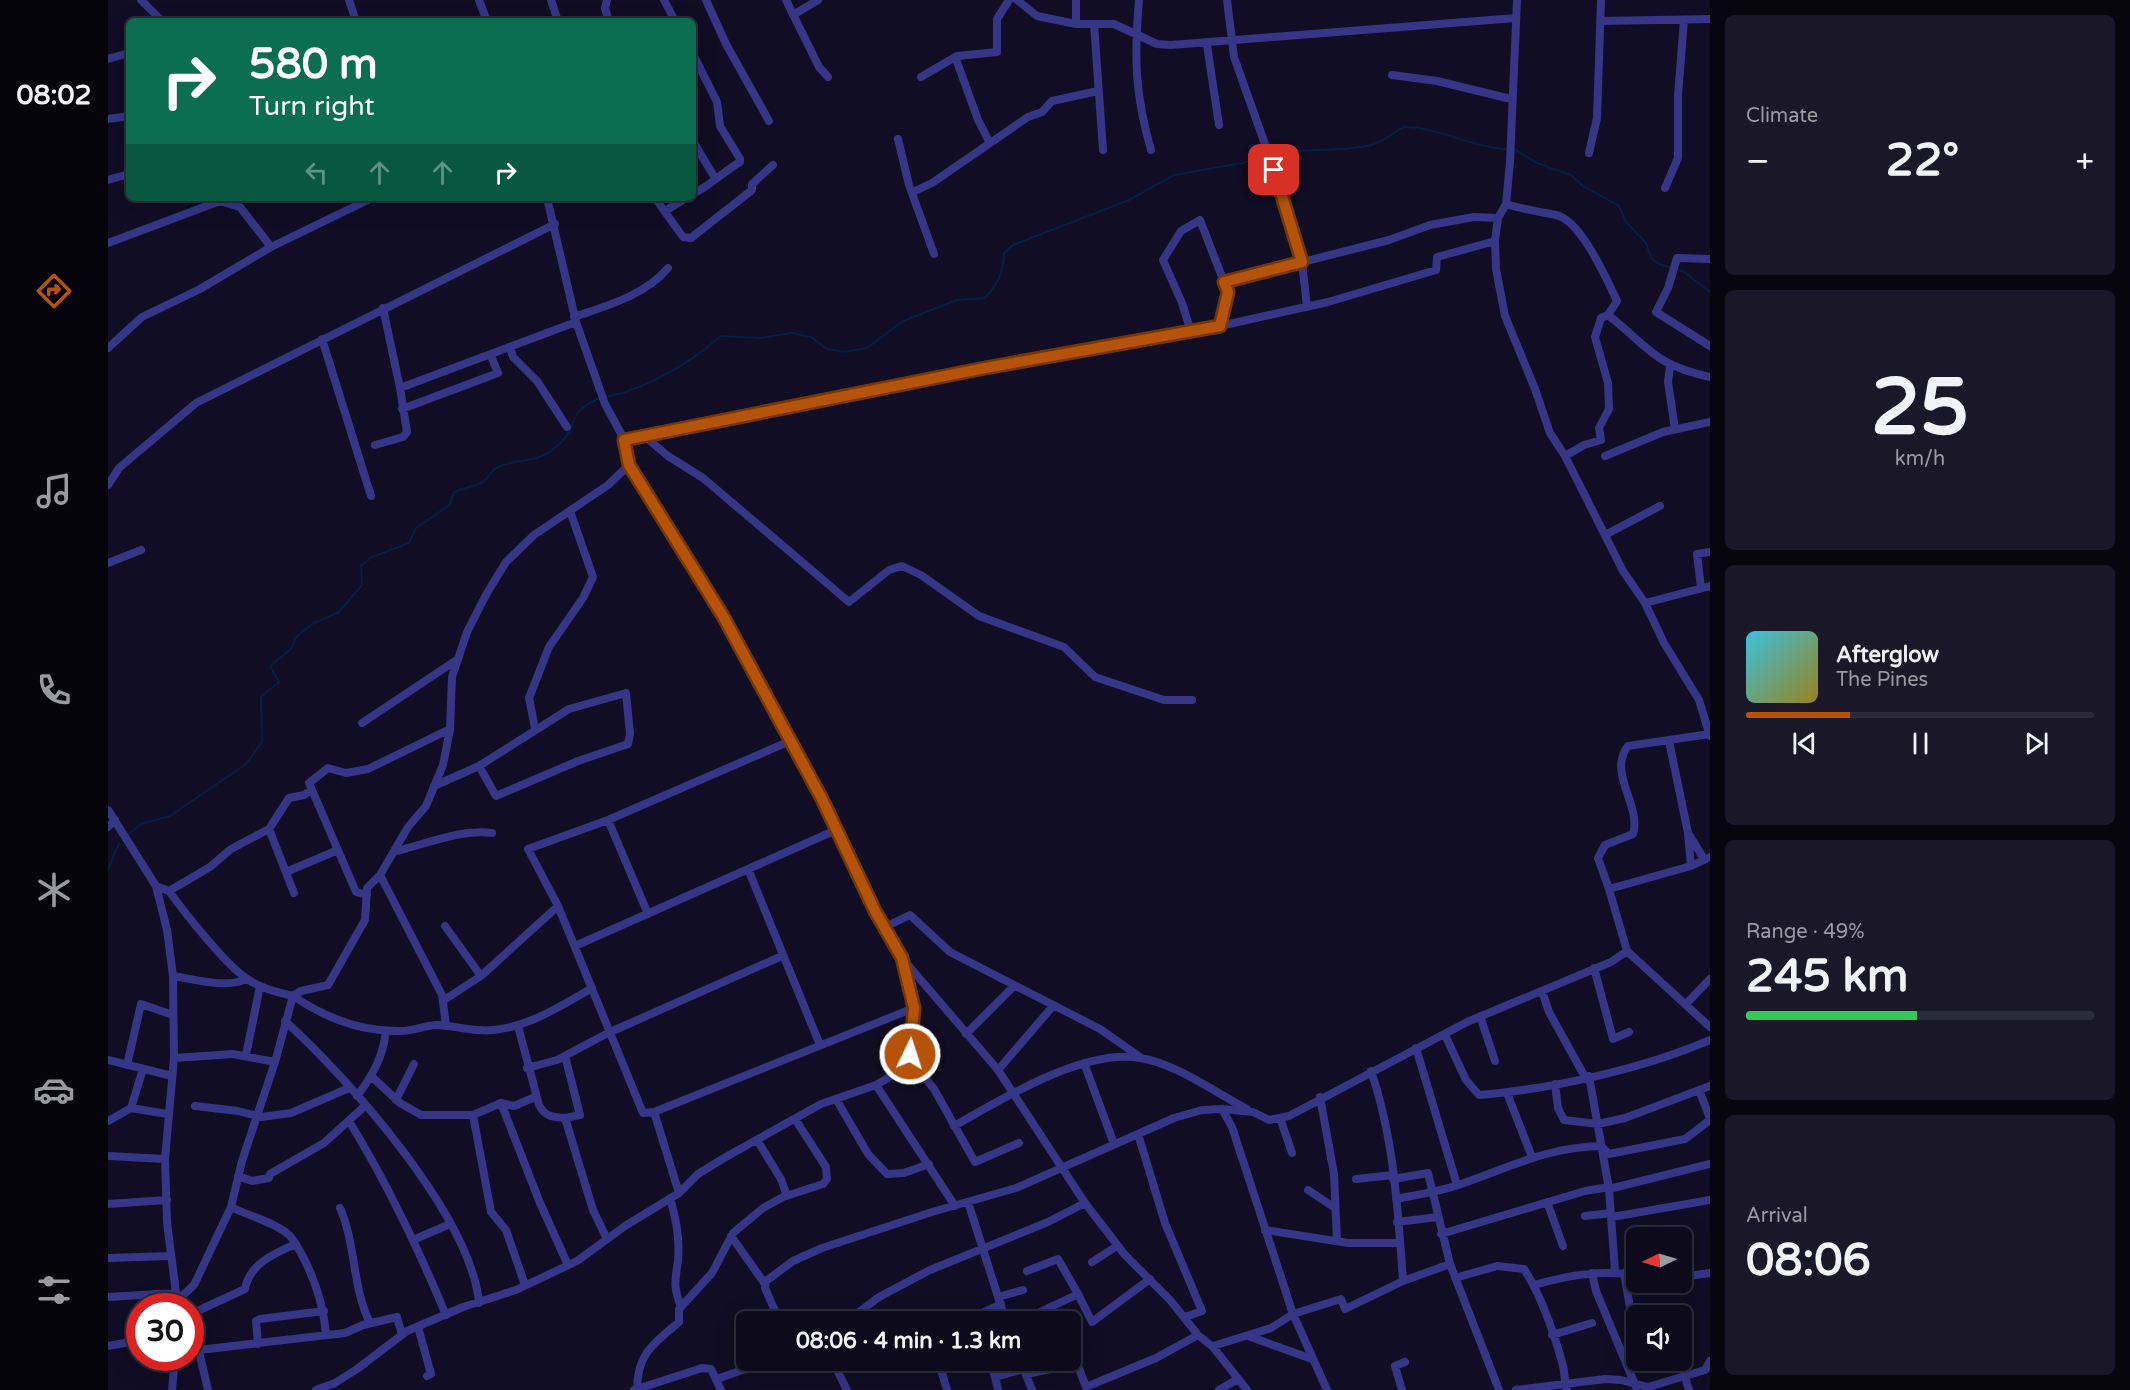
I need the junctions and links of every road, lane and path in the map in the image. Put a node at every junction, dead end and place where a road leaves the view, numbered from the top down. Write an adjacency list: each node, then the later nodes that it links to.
1 (141, 0): 18 (street)
2 (349, 0): 19 (street)
3 (480, 0): 20 (street)
4 (551, 0): 21 (street)
5 (607, 0): 22 (street)
6 (664, 0): 23 (street)
7 (706, 0): 44 (street)
8 (786, 0): 17 (street)
9 (818, 0): 17 (street)
10 (1009, 0): 35 (street)
11 (1017, 0): 28 (street)
12 (1077, 0): 28 (street)
13 (1139, 0): 30 (street)
14 (1227, 0): 31 (street)
15 (1517, 0): 24 (street)
16 (1601, 0): 27 (street)
17 (793, 15): 38 (street)
18 (159, 18)
19 (355, 18)
20 (484, 18)
21 (557, 18)
22 (608, 18)
23 (673, 18)
24 (1516, 18): 31 (street); 41 (street)
25 (1710, 19): 26 (street)
26 (1684, 20): 27 (street); 56 (street)
27 (1601, 21): 51 (street)
28 (1076, 24): 29 (street)
29 (1094, 24): 30 (street); 40 (street)
30 (1136, 33): 32 (street); 50 (street)
31 (1231, 42): 32 (street); 72 (street)
32 (1207, 45): 45 (street)
33 (126, 54): 34 (street)
34 (108, 59)
35 (956, 59): 39 (street); 47 (street)
36 (696, 60): 54 (street)
37 (1392, 75): 41 (street)
38 (828, 77)
39 (921, 77)
40 (1098, 91): 47 (street); 49 (street)
41 (1511, 99): 63 (street)
42 (126, 116): 43 (street)
43 (108, 119)
44 (769, 121)
45 (1219, 125)
46 (898, 139): 58 (street)
47 (990, 143): 58 (street)
48 (696, 146): 54 (street)
49 (1103, 150)
50 (1151, 150)
51 (1589, 153)
52 (773, 165): 64 (street)
53 (126, 175): 55 (street)
54 (715, 178): 57 (street)
55 (108, 180)
56 (1665, 188)
57 (696, 192)
58 (914, 192): 70 (street)
59 (366, 201): 69 (street)
60 (548, 201): 66 (street)
61 (657, 201): 64 (street)
62 (681, 201): 64 (street)
63 (1506, 204): 65 (street); 77 (street)
64 (665, 211)
65 (1498, 218): 67 (street); 72 (street)
66 (555, 224): 76 (street); 78 (street)
67 (1495, 241): 75 (street); 96 (street)
68 (108, 243): 69 (street)
69 (271, 247): 84 (street)
70 (934, 254)
71 (1710, 259): 82 (street)
72 (1302, 262): 74 (street); 75 (street)
73 (669, 268): 78 (street)
74 (1224, 282): 79 (street); 80 (street)
75 (1307, 307): 79 (street)
76 (383, 308): 81 (street); 88 (street)
77 (1608, 315): 86 (street); 96 (street)
78 (575, 320): 83 (street); 94 (street)
79 (1220, 326): 80 (street)
80 (1191, 332): 93 (street)
81 (322, 339): 99 (street); 100 (street)
82 (1710, 346)
83 (510, 347): 85 (street); 91 (street)
84 (108, 348)
85 (491, 356): 88 (street); 89 (street)
86 (1670, 366): 87 (street); 92 (street)
87 (1710, 377)
88 (400, 388): 89 (street)
89 (402, 409): 95 (street)
90 (1710, 422): 92 (street)
91 (567, 427)
92 (1675, 429): 97 (street)
93 (643, 435): 94 (street); 110 (street)
94 (624, 440): 98 (street)
95 (375, 445)
96 (1565, 456): 103 (street)
97 (1605, 456)
98 (629, 465): 102 (street); 115 (street)
99 (108, 485)
100 (371, 496)
101 (1660, 506): 103 (street)
102 (570, 511): 109 (street); 112 (street)
103 (1605, 535): 108 (street)
104 (141, 550): 106 (street)
105 (1710, 552): 107 (street)
106 (108, 563)
107 (1706, 587): 108 (street)
108 (1645, 603): 114 (street)
109 (458, 659): 111 (street); 113 (street)
110 (1192, 700)
111 (362, 723)
112 (535, 728): 117 (street); 117 (street)
113 (450, 729): 118 (street); 119 (street)
114 (1710, 734): 116 (street)
115 (790, 741): 121 (street); 124 (street)
116 (1669, 741): 126 (street); 135 (street)
117 (479, 766): 118 (street)
118 (434, 786): 128 (street)
119 (311, 790): 123 (street); 127 (street)
120 (108, 810): 122 (street)
121 (608, 820): 139 (street); 140 (street)
122 (111, 824): 134 (street)
123 (269, 828): 132 (street); 136 (street)
124 (836, 830): 131 (street); 142 (street)
125 (492, 833): 128 (street)
126 (1688, 833): 129 (street); 130 (street)
127 (338, 850): 132 (street); 138 (street)
128 (396, 851): 133 (street)
129 (1707, 858): 130 (street)
130 (1691, 866): 135 (street)
131 (748, 869): 140 (street); 145 (street)
132 (286, 872): 137 (street)
133 (380, 875): 138 (street); 157 (street)
134 (156, 886): 136 (street); 148 (street)
135 (1610, 889): 144 (street)
136 (169, 891): 150 (street)
137 (294, 893)
138 (367, 895): 156 (street)
139 (558, 906): 143 (street); 149 (street)
140 (648, 914): 143 (street)
141 (445, 926): 149 (street)
142 (885, 927): 146 (street); 153 (street)
143 (575, 946): 154 (street)
144 (1627, 951): 147 (street); 158 (street)
145 (782, 956): 169 (street); 173 (street)
146 (902, 958): 160 (street); 170 (street)
147 (1594, 968): 155 (street); 168 (street)
148 (173, 976): 150 (street); 161 (street)
149 (481, 976): 157 (street)
150 (246, 979): 152 (street)
151 (1710, 979): 158 (street)
152 (260, 986): 156 (street); 175 (street)
153 (1014, 986): 159 (street); 170 (street)
154 (592, 988): 165 (street); 169 (street)
155 (1542, 991): 162 (street); 191 (street)
156 (293, 996): 163 (street); 167 (street)
157 (444, 1000): 164 (street)
158 (1686, 1004): 166 (street)
159 (1053, 1006): 179 (street); 188 (street)
160 (914, 1008): 173 (street); 177 (street)
161 (173, 1015): 178 (street); 185 (street)
162 (1480, 1016): 171 (street); 181 (street)
163 (285, 1021): 182 (street); 196 (street)
164 (446, 1025): 165 (street); 167 (street)
165 (518, 1026): 186 (street)
166 (1710, 1027)
167 (386, 1031): 192 (street)
168 (1629, 1032)
169 (608, 1033): 176 (street); 210 (street)
170 (966, 1034): 188 (street)
171 (1445, 1035): 174 (street); 199 (street)
172 (1710, 1040): 191 (street)
173 (820, 1045): 210 (street)
174 (1416, 1048): 189 (street); 238 (street)
175 (246, 1055): 178 (street); 182 (street)
176 (565, 1056): 186 (street); 215 (street)
177 (908, 1056): 194 (street); 222 (street)
178 (174, 1058): 190 (street)
179 (1141, 1058): 183 (street); 211 (street)
180 (108, 1060): 185 (street)
181 (1495, 1061)
182 (275, 1062): 214 (street)
183 (1084, 1063): 198 (street); 226 (street)
184 (414, 1064): 204 (street)
185 (128, 1065): 187 (street)
186 (527, 1068): 201 (street)
187 (143, 1069): 190 (street); 208 (street)
188 (998, 1070): 198 (street)
189 (1371, 1071): 202 (street); 236 (street)
190 (172, 1076): 212 (street)
191 (1587, 1076): 193 (street); 221 (street)
192 (372, 1077): 200 (street); 204 (street)
193 (1556, 1084): 199 (street); 221 (street)
194 (876, 1085): 203 (street); 232 (street)
195 (1710, 1086): 197 (street)
196 (349, 1088): 200 (street); 214 (street)
197 (1699, 1090): 218 (street); 221 (street)
198 (1015, 1092): 222 (street); 234 (street)
199 (1507, 1093): 230 (street)
200 (357, 1096): 206 (street)
201 (535, 1096): 205 (street); 215 (street)
202 (1320, 1097): 216 (street); 255 (street)
203 (836, 1099): 217 (street); 232 (street)
204 (396, 1100): 213 (street)
205 (501, 1103): 213 (street); 276 (street)
206 (366, 1105): 220 (street); 260 (street)
207 (195, 1106): 214 (street)
208 (131, 1108): 212 (street); 219 (street)
209 (1222, 1108): 211 (street); 223 (street); 261 (street)
210 (654, 1112): 241 (street)
211 (1253, 1112): 216 (street)
212 (167, 1114): 231 (street)
213 (473, 1115): 287 (street)
214 (255, 1116): 235 (street)
215 (565, 1118): 264 (street)
216 (1280, 1118): 228 (street)
217 (795, 1119): 224 (street); 243 (street)
218 (1710, 1119): 227 (street)
219 (108, 1120)
220 (349, 1121): 235 (street); 265 (street)
221 (1598, 1124): 227 (street)
222 (954, 1126): 225 (street)
223 (1138, 1134): 226 (street); 308 (street)
224 (757, 1140): 241 (street); 243 (street)
225 (1019, 1143)
226 (1114, 1144): 234 (street)
227 (1601, 1146): 230 (street); 239 (street)
228 (1293, 1153)
229 (108, 1156): 231 (street)
230 (1532, 1156): 238 (street)
231 (165, 1159): 246 (street)
232 (929, 1164): 252 (street)
233 (1710, 1164): 239 (street)
234 (1061, 1169): 248 (street); 250 (street)
235 (238, 1176): 253 (street)
236 (1393, 1177): 237 (street); 242 (street); 245 (street)
237 (1356, 1179)
238 (1457, 1185): 242 (street)
239 (1609, 1188): 249 (street); 256 (street)
240 (1308, 1190): 255 (street)
241 (679, 1192): 244 (street)
242 (1432, 1192): 245 (street); 258 (street)
243 (787, 1196): 263 (street)
244 (670, 1198): 264 (street); 299 (street)
245 (1396, 1199): 259 (street)
246 (167, 1200): 251 (street); 272 (street)
247 (1710, 1200): 256 (street)
248 (968, 1202): 252 (street); 271 (street)
249 (1547, 1202): 262 (street); 270 (street)
250 (1085, 1203): 269 (street); 271 (street)
251 (108, 1204)
252 (955, 1206): 286 (street)
253 (231, 1207): 268 (street); 291 (street)
254 (340, 1208): 309 (street)
255 (1335, 1208): 266 (street)
256 (1612, 1215): 257 (street); 278 (street)
257 (1585, 1216)
258 (1438, 1217): 259 (street); 262 (street)
259 (1397, 1222): 267 (street)
260 (450, 1224): 265 (street); 296 (street)
261 (1264, 1230): 266 (street); 306 (street)
262 (1441, 1233): 275 (street)
263 (731, 1236): 286 (street); 299 (street)
264 (607, 1239): 276 (street)
265 (413, 1240): 307 (street)
266 (1336, 1241): 267 (street)
267 (1400, 1243): 285 (street)
268 (296, 1244): 298 (street); 300 (street)
269 (1117, 1246): 274 (street); 284 (street)
270 (1563, 1246)
271 (984, 1249): 295 (street); 302 (street)
272 (170, 1256): 273 (street); 290 (street)
273 (108, 1258)
274 (1092, 1262)
275 (1450, 1264): 283 (street); 285 (street)
276 (568, 1266): 287 (street)
277 (1028, 1271): 292 (street)
278 (1620, 1272): 279 (street); 280 (street); 297 (street)
279 (1592, 1273): 288 (street); 340 (street)
280 (1626, 1273)
281 (1710, 1273): 282 (street)
282 (1692, 1276)
283 (1455, 1278): 288 (street); 355 (street)
284 (1150, 1279): 292 (street); 308 (street)
285 (1403, 1281): 306 (street)
286 (765, 1284): 301 (street)
287 (525, 1285): 296 (street)
288 (1534, 1285): 315 (street)
289 (1023, 1290): 295 (street)
290 (176, 1293)
291 (184, 1293)
292 (1078, 1294): 305 (street)
293 (108, 1297): 294 (street)
294 (126, 1298)
295 (999, 1301): 303 (street); 304 (street)
296 (479, 1303): 307 (street)
297 (1629, 1305)
298 (204, 1307)
299 (681, 1307): 345 (street)
300 (324, 1311): 312 (street); 318 (street)
301 (776, 1311)
302 (861, 1311)
303 (986, 1311)
304 (1002, 1311)
305 (1043, 1311)
306 (1293, 1314): 316 (street); 322 (street)
307 (446, 1315): 311 (street)
308 (1185, 1317): 314 (street)
309 (370, 1323): 312 (street); 313 (street)
310 (1592, 1323): 315 (street)
311 (418, 1327): 313 (street); 334 (street)
312 (326, 1334): 318 (street)
313 (402, 1335): 344 (street)
314 (1198, 1335): 320 (street); 341 (street)
315 (1552, 1335): 339 (street)
316 (1248, 1336): 320 (street); 322 (street)
317 (126, 1343): 319 (street)
318 (258, 1344): 321 (street)
319 (108, 1346)
320 (1213, 1346): 338 (street)
321 (204, 1349)
322 (1312, 1359): 353 (street)
323 (1710, 1361): 336 (street)
324 (1405, 1362): 354 (street)
325 (174, 1371): 342 (street)
326 (204, 1371): 343 (street)
327 (739, 1371): 337 (street)
328 (838, 1371): 347 (street)
329 (941, 1371): 348 (street)
330 (992, 1371): 335 (street)
331 (1013, 1371): 335 (street)
332 (1024, 1371): 350 (street)
333 (1080, 1371): 341 (street)
334 (427, 1376)
335 (994, 1377): 349 (street)
336 (1685, 1377): 340 (street); 357 (street)
337 (717, 1379): 345 (street); 346 (street)
338 (1238, 1379): 351 (street); 352 (street)
339 (1566, 1387): 340 (street); 356 (street)
340 (1635, 1387)
341 (1086, 1388)
342 (172, 1390)
343 (208, 1390)
344 (316, 1390)
345 (636, 1390)
346 (721, 1390)
347 (847, 1390)
348 (947, 1390)
349 (998, 1390)
350 (1032, 1390)
351 (1219, 1390)
352 (1247, 1390)
353 (1327, 1390)
354 (1402, 1390)
355 (1500, 1390)
356 (1516, 1390)
357 (1689, 1390)

